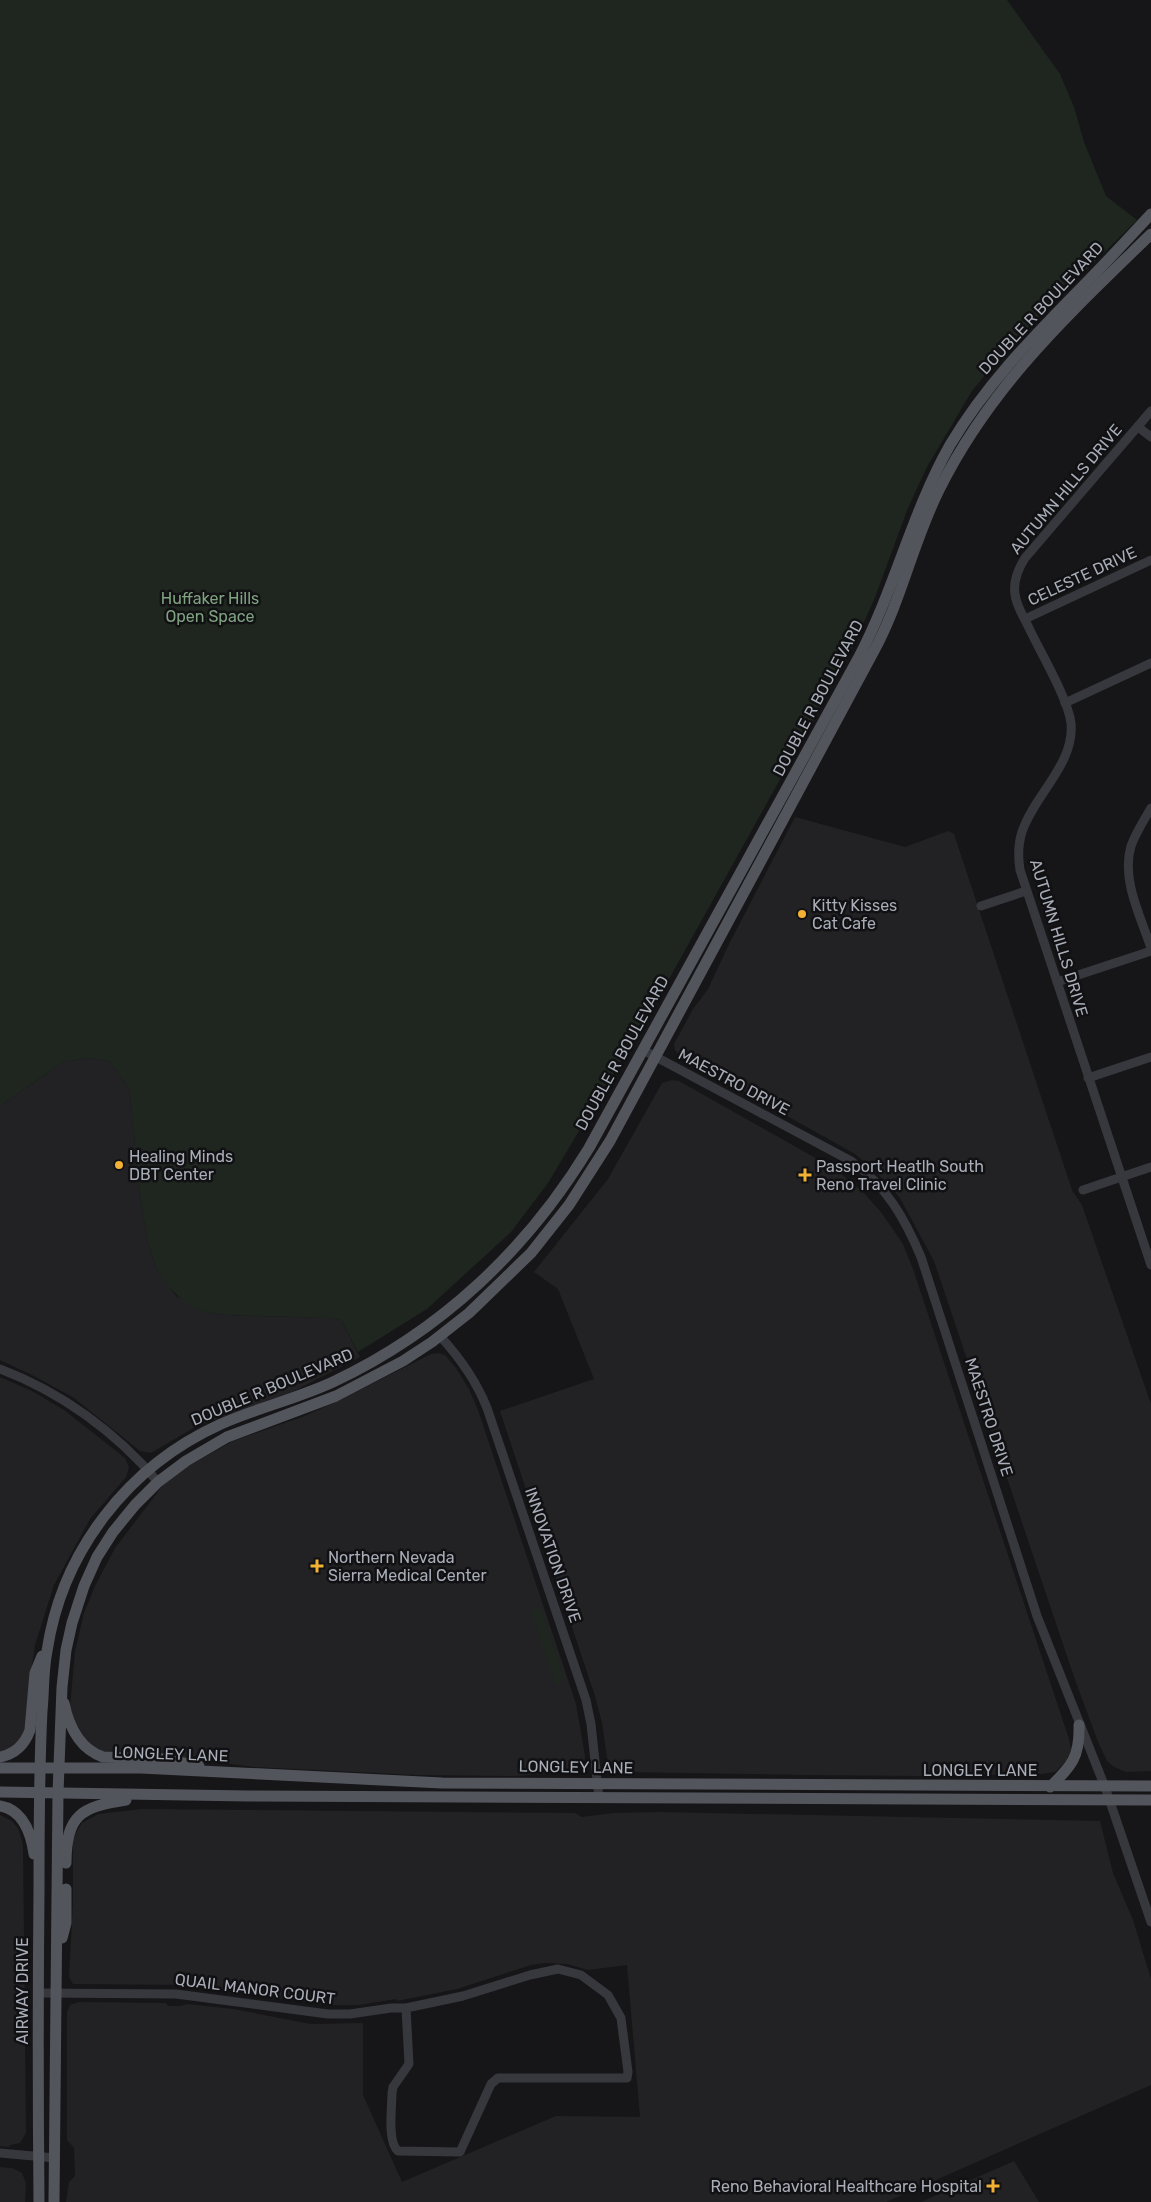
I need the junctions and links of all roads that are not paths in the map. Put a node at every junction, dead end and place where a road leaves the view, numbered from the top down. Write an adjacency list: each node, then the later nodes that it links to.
1 (1151, 214): 15 (main road, DOUBLE R BOULEVARD)
2 (1151, 234): 16 (main road, DOUBLE R BOULEVARD)
3 (1151, 411): 4 (street, AUTUMN HILLS DRIVE)
4 (1138, 427): 5 (street); 7 (street, AUTUMN HILLS DRIVE)
5 (1151, 437)
6 (1151, 560): 7 (street, CELESTE DRIVE)
7 (1025, 619): 9 (street, AUTUMN HILLS DRIVE)
8 (1151, 663): 9 (street)
9 (1065, 703): 11 (street, AUTUMN HILLS DRIVE)
10 (1151, 808): 13 (street)
11 (1026, 891): 12 (street); 14 (street, AUTUMN HILLS DRIVE)
12 (981, 906)
13 (1151, 949): 14 (street)
14 (1056, 982): 18 (street, AUTUMN HILLS DRIVE)
15 (643, 1050): 16 (street, MAESTRO DRIVE); 25 (main road, DOUBLE R BOULEVARD)
16 (655, 1056): 23 (main road, DOUBLE R BOULEVARD); 29 (street, MAESTRO DRIVE)
17 (1151, 1057): 18 (street)
18 (1088, 1078): 20 (street, AUTUMN HILLS DRIVE)
19 (1151, 1166): 20 (street)
20 (1122, 1176): 21 (street); 22 (street, AUTUMN HILLS DRIVE)
21 (1083, 1190)
22 (1151, 1265)
23 (440, 1336): 26 (main road, DOUBLE R BOULEVARD); 35 (street, INNOVATION DRIVE)
24 (0, 1369): 25 (street)
25 (148, 1470): 26 (street); 27 (main road, DOUBLE R BOULEVARD)
26 (158, 1482): 28 (main road, DOUBLE R BOULEVARD)
27 (49, 1638): 30 (main road); 34 (main road, DOUBLE R BOULEVARD)
28 (62, 1687): 32 (main road, DOUBLE R BOULEVARD); 33 (main road)
29 (1079, 1725): 37 (main road); 38 (street, MAESTRO DRIVE)
30 (0, 1757)
31 (0, 1768): 34 (main road, LONGLEY LANE)
32 (58, 1768): 33 (main road, LONGLEY LANE); 34 (main road, LONGLEY LANE); 41 (main road, DOUBLE R BOULEVARD)
33 (215, 1771): 35 (main road, LONGLEY LANE)
34 (39, 1774): 40 (main road, AIRWAY DRIVE)
35 (597, 1783): 37 (main road, LONGLEY LANE); 43 (street, INNOVATION DRIVE)
36 (1151, 1786): 38 (main road, LONGLEY LANE)
37 (1050, 1787): 38 (main road, LONGLEY LANE)
38 (1105, 1787): 44 (street, MAESTRO DRIVE)
39 (0, 1792): 40 (main road, LONGLEY LANE)
40 (39, 1792): 41 (main road, LONGLEY LANE); 47 (main road, AIRWAY DRIVE)
41 (58, 1793): 42 (main road, LONGLEY LANE); 49 (main road)
42 (162, 1794): 43 (main road, LONGLEY LANE); 49 (main road)
43 (599, 1798): 44 (main road, LONGLEY LANE)
44 (1109, 1800): 45 (main road, LONGLEY LANE); 48 (street, MAESTRO DRIVE)
45 (1151, 1800)
46 (0, 1806): 47 (main road)
47 (39, 1889): 50 (main road, AIRWAY DRIVE)
48 (1151, 1922)
49 (57, 1951): 51 (main road)
50 (38, 1994): 51 (street, QUAIL MANOR COURT); 54 (main road, AIRWAY DRIVE)
51 (57, 1994): 52 (street, QUAIL MANOR COURT); 55 (main road)
52 (406, 2008): 52 (street, QUAIL MANOR COURT)
53 (0, 2153): 54 (street)
54 (38, 2157): 55 (street); 56 (main road, AIRWAY DRIVE)
55 (55, 2158): 57 (main road)
56 (39, 2202)
57 (54, 2202)

